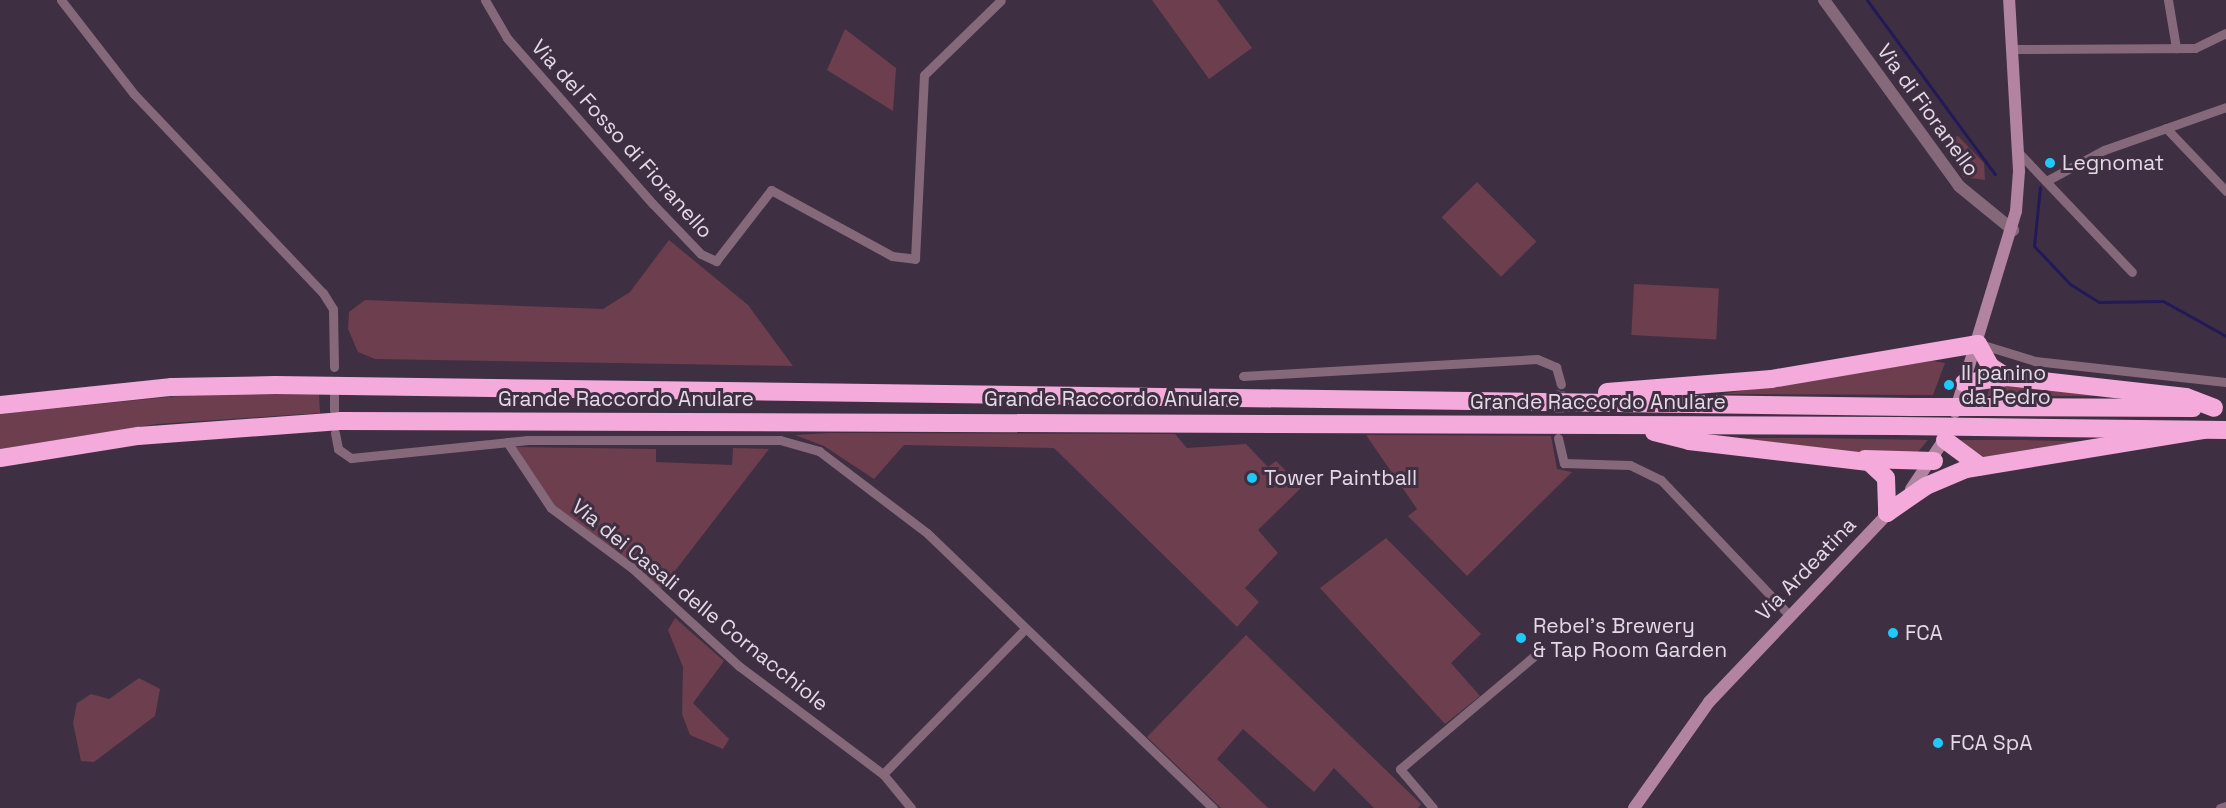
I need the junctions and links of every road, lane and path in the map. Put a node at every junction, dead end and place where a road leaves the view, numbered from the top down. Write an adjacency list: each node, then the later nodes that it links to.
1 (61, 0): 18 (street)
2 (485, 0): 3 (street, Via del Fosso di Fioranello)
3 (1001, 0)
4 (1824, 0): 15 (street, Via di Fioranello)
5 (2009, 0): 9 (main road, Via Ardeatina)
6 (2168, 0): 8 (street)
7 (2226, 33): 8 (street)
8 (2175, 48): 9 (street)
9 (2012, 49): 12 (main road, Via Ardeatina)
10 (2226, 107): 11 (street)
11 (2166, 128): 13 (street); 14 (street)
12 (2019, 153): 13 (street); 15 (main road, Via Ardeatina)
13 (2048, 180): 16 (street)
14 (2226, 191)
15 (2013, 230): 17 (main road, Via Ardeatina)
16 (2132, 272)
17 (1978, 344): 20 (highway); 21 (street); 22 (main road, Via Ardeatina); 25 (highway)
18 (334, 367)
19 (1243, 376): 23 (street)
20 (2007, 377): 22 (highway); 27 (highway)
21 (2226, 382)
22 (1964, 383): 34 (main road, Via Ardeatina)
23 (1561, 384)
24 (334, 390): 28 (street)
25 (1480, 402): 26 (highway, Grande Raccordo Anulare); 27 (highway, Grande Raccordo Anulare, bridge)
26 (0, 405)
27 (2220, 408)
28 (334, 410)
29 (1633, 424): 30 (highway, Grande Raccordo Anulare, bridge); 36 (highway, Grande Raccordo Anulare); 37 (highway)
30 (2203, 430): 31 (highway, Grande Raccordo Anulare); 39 (highway)
31 (2226, 430)
32 (335, 433): 35 (street)
33 (1558, 438): 41 (street)
34 (1945, 440): 38 (main road, Via Ardeatina); 39 (highway)
35 (507, 442): 42 (street); 44 (street, Via dei Casali delle Cornacchiole)
36 (0, 458)
37 (1854, 459): 38 (highway); 40 (highway)
38 (1934, 461): 40 (main road, Via Ardeatina)
39 (1980, 466): 40 (highway)
40 (1887, 513): 41 (main road, Via Ardeatina)
41 (1789, 615): 49 (main road, Via Ardeatina)
42 (1025, 629): 44 (street); 47 (street)
43 (1534, 656): 48 (street)
44 (883, 774): 46 (street, Via dei Casali delle Cornacchiole)
45 (2226, 806): 50 (street)
46 (911, 808)
47 (1213, 808)
48 (1433, 808)
49 (1634, 808)
50 (2220, 808)

